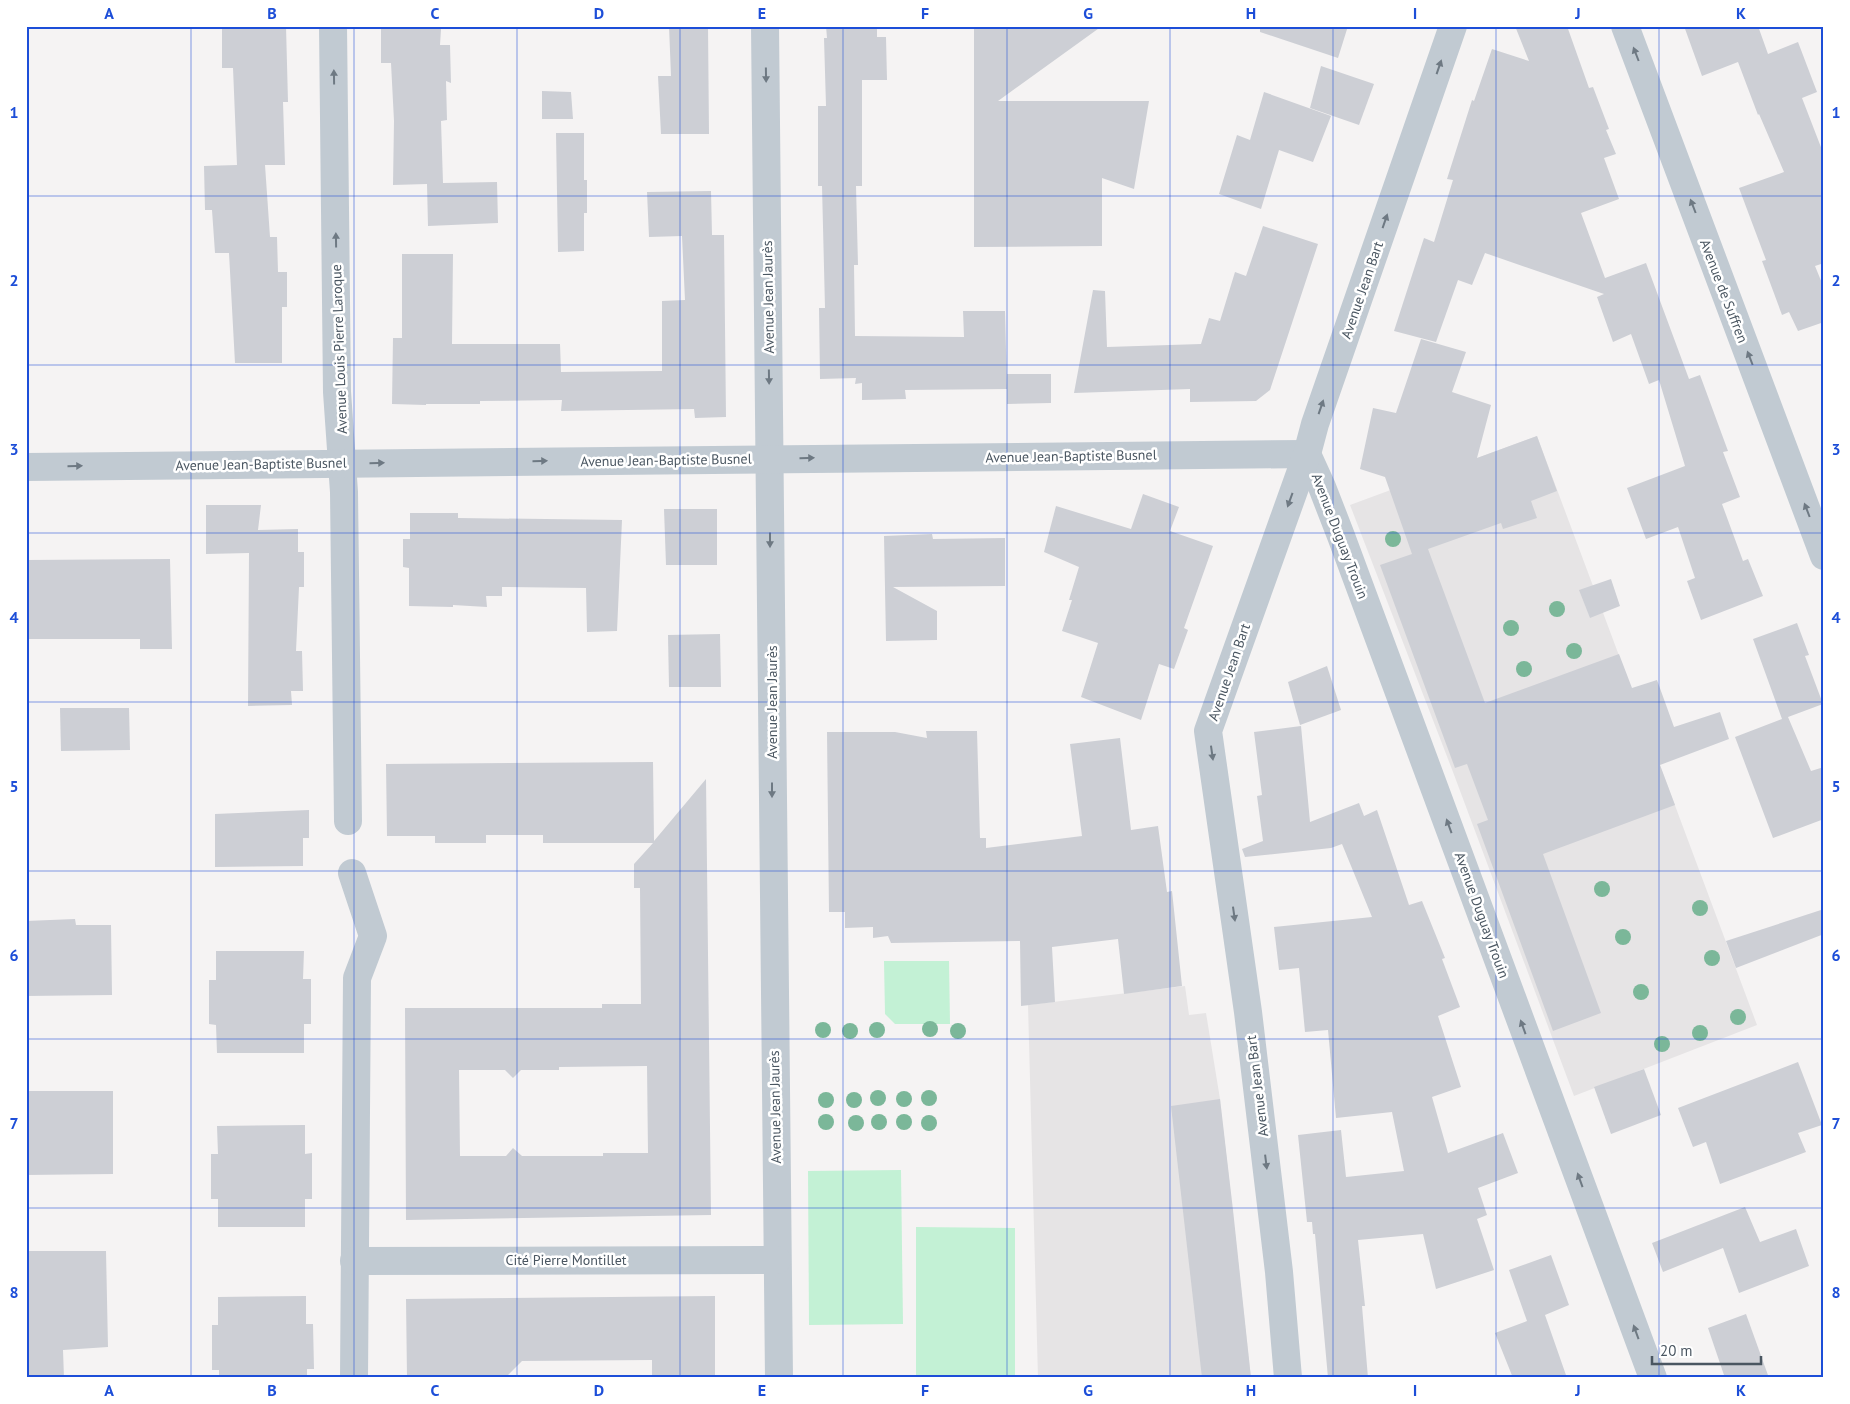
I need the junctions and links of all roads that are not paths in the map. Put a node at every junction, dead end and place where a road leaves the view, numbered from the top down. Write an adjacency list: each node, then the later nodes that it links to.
1 (333, 26): 7 (street, Avenue Louis Pierre Laroque, one-way to 1)
2 (765, 26): 6 (street, Avenue Jean Jaurès, one-way to 6)
3 (1453, 26): 5 (street, Avenue Jean Bart, one-way to 3)
4 (1625, 26): 9 (street, Avenue de Suffren, one-way to 4)
5 (1307, 454): 6 (street, Avenue Jean-Baptiste Busnel, one-way to 5); 16 (street, Avenue Jean Bart, one-way to 16); 17 (street, Avenue Duguay Trouin, one-way to 5)
6 (770, 459): 7 (street, Avenue Jean-Baptiste Busnel, one-way to 6); 12 (street, Avenue Jean Jaurès, one-way to 12)
7 (343, 463): 8 (street, Avenue Jean-Baptiste Busnel, one-way to 7); 10 (street, Avenue Louis Pierre Laroque)
8 (26, 467)
9 (1824, 556)
10 (348, 821)
11 (352, 873): 13 (street)
12 (778, 1260): 13 (street, Cité Pierre Montillet); 15 (street, Avenue Jean Jaurès)
13 (354, 1261): 14 (street)
14 (354, 1378)
15 (779, 1378)
16 (1288, 1378)
17 (1653, 1378)

